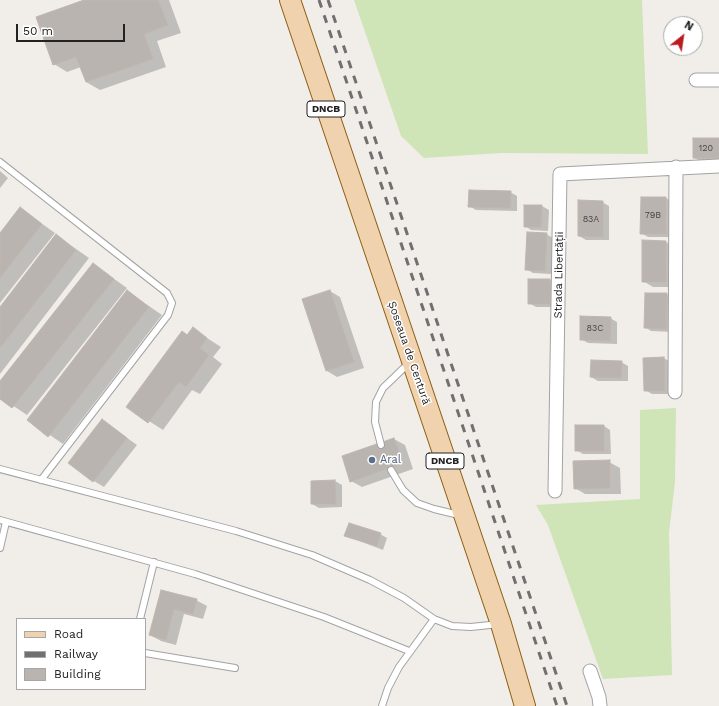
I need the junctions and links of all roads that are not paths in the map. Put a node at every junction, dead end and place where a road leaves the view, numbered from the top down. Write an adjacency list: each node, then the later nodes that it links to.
1 (290, 0): 7 (main road, Șoseaua de Centură / DNCB)
2 (696, 80): 3 (street)
3 (719, 80)
4 (0, 162): 12 (lane)
5 (719, 166): 6 (street, Strada Libertății)
6 (676, 167): 8 (street); 13 (street, Strada Libertății)
7 (411, 360): 9 (lane); 14 (main road, Șoseaua de Centură / DNCB)
8 (675, 392)
9 (381, 445)
10 (0, 469): 12 (lane)
11 (391, 470): 14 (lane)
12 (41, 480): 19 (lane)
13 (555, 491)
14 (464, 516): 20 (main road, Șoseaua de Centură / DNCB)
15 (3, 521): 16 (lane); 17 (lane)
16 (0, 548)
17 (154, 562): 18 (lane); 21 (lane)
18 (140, 618)
19 (434, 619): 20 (lane); 21 (lane)
20 (501, 624): 26 (main road, Șoseaua de Centură / DNCB)
21 (408, 651): 25 (lane)
22 (146, 653): 23 (lane)
23 (235, 668)
24 (590, 671): 27 (street)
25 (382, 706)
26 (525, 706)
27 (600, 706)

